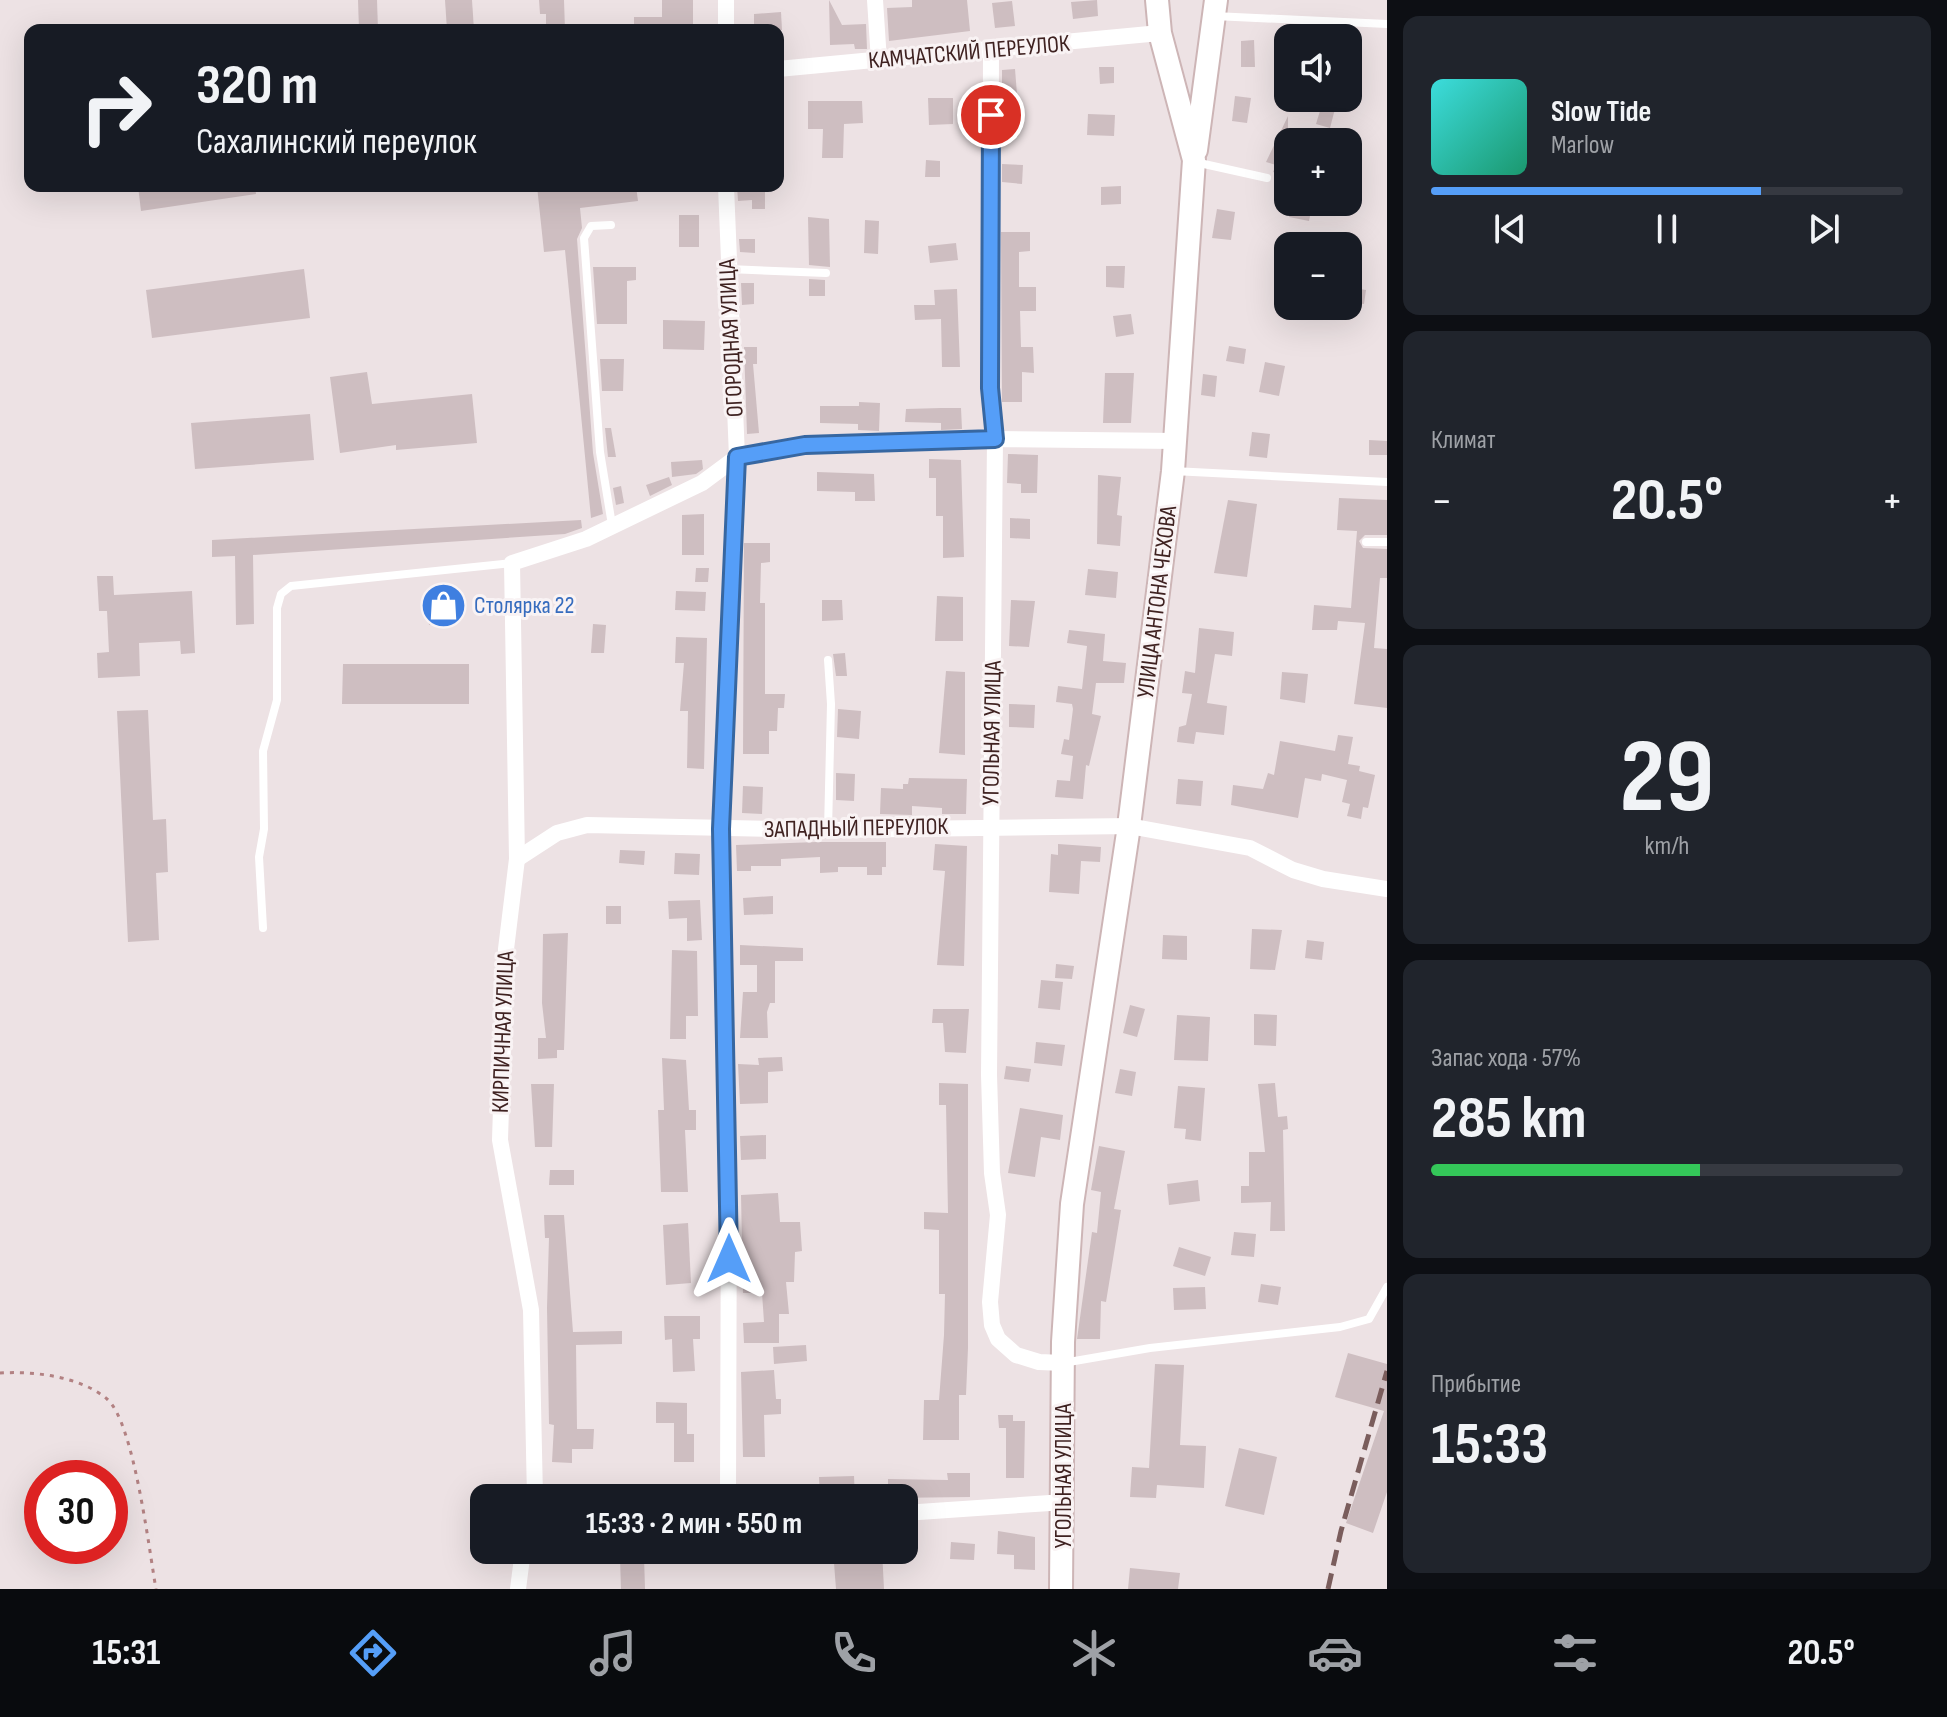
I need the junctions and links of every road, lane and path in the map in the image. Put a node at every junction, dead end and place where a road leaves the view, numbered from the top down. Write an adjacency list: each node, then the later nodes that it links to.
1 (726, 0): 5 (street)
2 (875, 0): 9 (street)
3 (1157, 0): 7 (street, УЛИЦА АНТОНА ЧЕХОВА)
4 (1215, 8): 6 (lane); 11 (street)
5 (726, 24)
6 (1387, 24)
7 (1160, 33): 8 (street, КАМЧАТСКИЙ ПЕРЕУЛОК); 11 (street, УЛИЦА АНТОНА ЧЕХОВА)
8 (991, 51): 9 (street, КАМЧАТСКИЙ ПЕРЕУЛОК); 17 (street, УГОЛЬНАЯ УЛИЦА)
9 (879, 61): 10 (street, КАМЧАТСКИЙ ПЕРЕУЛОК)
10 (784, 69)
11 (1194, 161): 12 (lane); 18 (street, УЛИЦА АНТОНА ЧЕХОВА)
12 (1267, 178)
13 (726, 192): 15 (street, ОГОРОДНАЯ УЛИЦА)
14 (611, 225): 22 (lane)
15 (727, 269): 16 (lane); 19 (street, ОГОРОДНАЯ УЛИЦА)
16 (826, 273)
17 (995, 439): 18 (street); 19 (street); 27 (street, УГОЛЬНАЯ УЛИЦА)
18 (1176, 441): 20 (street, УЛИЦА АНТОНА ЧЕХОВА)
19 (737, 457): 22 (street); 29 (street, ОГОРОДНАЯ УЛИЦА)
20 (1173, 471): 21 (lane); 28 (street, УЛИЦА АНТОНА ЧЕХОВА)
21 (1387, 482)
22 (612, 525): 25 (street)
23 (1366, 542): 24 (lane)
24 (1387, 542)
25 (512, 563): 31 (street, КИРПИЧНАЯ УЛИЦА); 33 (lane)
26 (828, 660): 30 (lane)
27 (991, 826): 28 (street, ЗАПАДНЫЙ ПЕРЕУЛОК); 30 (street, ЗАПАДНЫЙ ПЕРЕУЛОК); 36 (street, УГОЛЬНАЯ УЛИЦА)
28 (1129, 826): 32 (street, ЗАПАДНЫЙ ПЕРЕУЛОК); 34 (street, УЛИЦА АНТОНА ЧЕХОВА)
29 (721, 829): 30 (street, ЗАПАДНЫЙ ПЕРЕУЛОК); 31 (street, ЗАПАДНЫЙ ПЕРЕУЛОК); 39 (street, ОГОРОДНАЯ УЛИЦА)
30 (828, 830)
31 (517, 859): 38 (street, КИРПИЧНАЯ УЛИЦА)
32 (1387, 889)
33 (263, 928)
34 (1072, 1204): 36 (street, УГОЛЬНАЯ УЛИЦА)
35 (1387, 1287): 36 (lane)
36 (1063, 1363): 40 (street, УГОЛЬНАЯ УЛИЦА)
37 (0, 1373): 43 (path)
38 (535, 1484)
39 (728, 1484)
40 (1065, 1502): 41 (street); 45 (street, УГОЛЬНАЯ УЛИЦА)
41 (918, 1512)
42 (521, 1564): 44 (street)
43 (156, 1589)
44 (518, 1589)
45 (1061, 1589)

